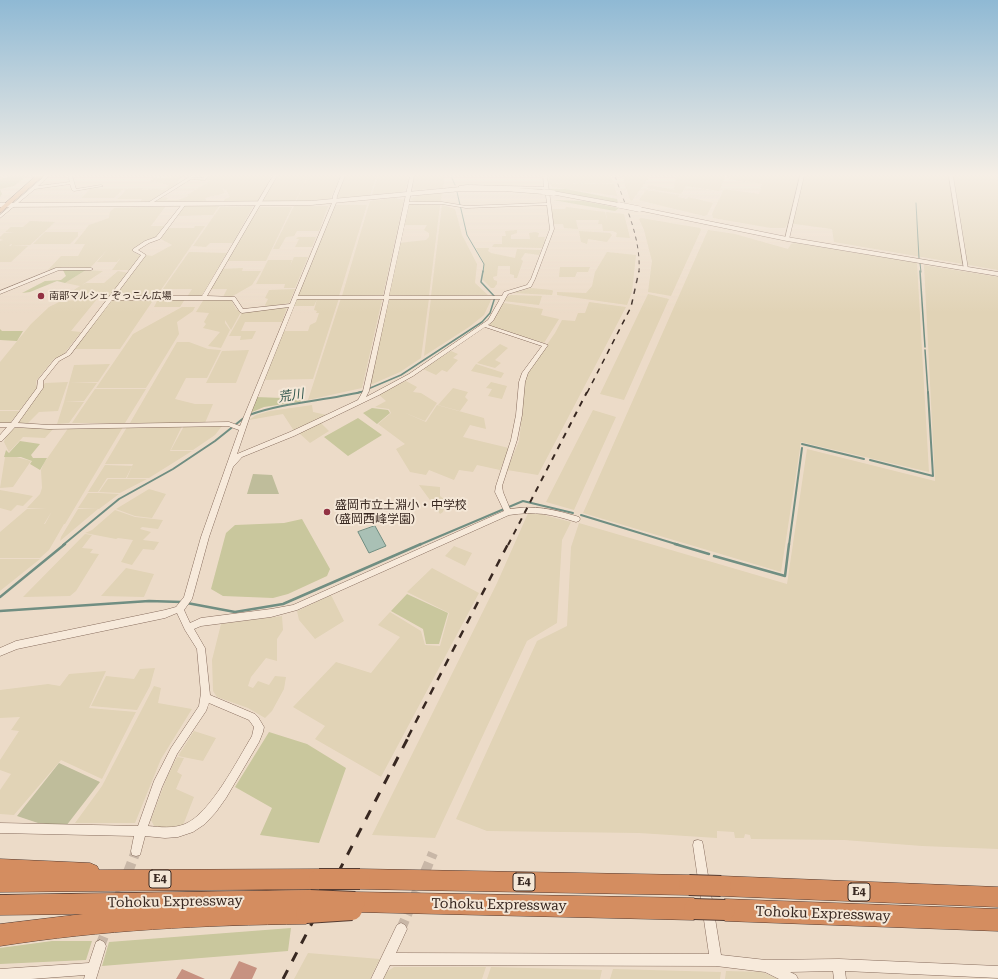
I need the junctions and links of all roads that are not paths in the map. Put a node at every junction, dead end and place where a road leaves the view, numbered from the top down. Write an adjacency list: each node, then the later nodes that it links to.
1 (170, 222): 16 (street)
2 (249, 222): 17 (street)
3 (326, 222): 18 (street)
4 (402, 222): 14 (street)
5 (551, 222): 15 (street)
6 (702, 222): 9 (street, bridge)
7 (791, 222): 9 (street)
8 (958, 222): 11 (street)
9 (787, 239): 11 (street)
10 (91, 269): 13 (street)
11 (966, 269): 12 (street)
12 (998, 274)
13 (0, 293)
14 (386, 297): 15 (street); 18 (street); 21 (street)
15 (498, 297): 20 (street)
16 (110, 298): 17 (street); 23 (street)
17 (204, 298): 19 (street)
18 (295, 298): 19 (street)
19 (292, 305): 24 (street)
20 (484, 325): 21 (street); 27 (street)
21 (362, 400): 26 (street)
22 (0, 425): 23 (street)
23 (13, 425): 24 (street); 25 (street)
24 (237, 427): 26 (street)
25 (0, 440)
26 (228, 470): 29 (street)
27 (506, 508): 28 (street); 30 (street)
28 (576, 519)
29 (180, 608): 30 (street); 31 (street)
30 (188, 627): 32 (street)
31 (0, 652)
32 (205, 697): 34 (street); 34 (street)
33 (0, 828): 34 (street)
34 (141, 831): 36 (street)
35 (698, 845): 48 (street)
36 (136, 851)
37 (0, 869): 38 (highway)
38 (210, 878): 39 (highway, Tohoku Expressway / E4); 40 (highway, Tohoku Expressway / E4, bridge)
39 (0, 882)
40 (998, 898)
41 (0, 905): 42 (highway, Tohoku Expressway / E4)
42 (308, 907): 43 (highway, Tohoku Expressway / E4, bridge); 45 (highway)
43 (998, 920)
44 (401, 929): 47 (street)
45 (0, 935)
46 (100, 946): 52 (street)
47 (386, 958): 48 (street); 54 (street)
48 (716, 960): 50 (street)
49 (838, 965): 50 (street); 51 (street); 56 (street)
50 (766, 966): 55 (street)
51 (998, 972)
52 (92, 974): 53 (street)
53 (0, 975)
54 (377, 979)
55 (792, 979)
56 (840, 979)

